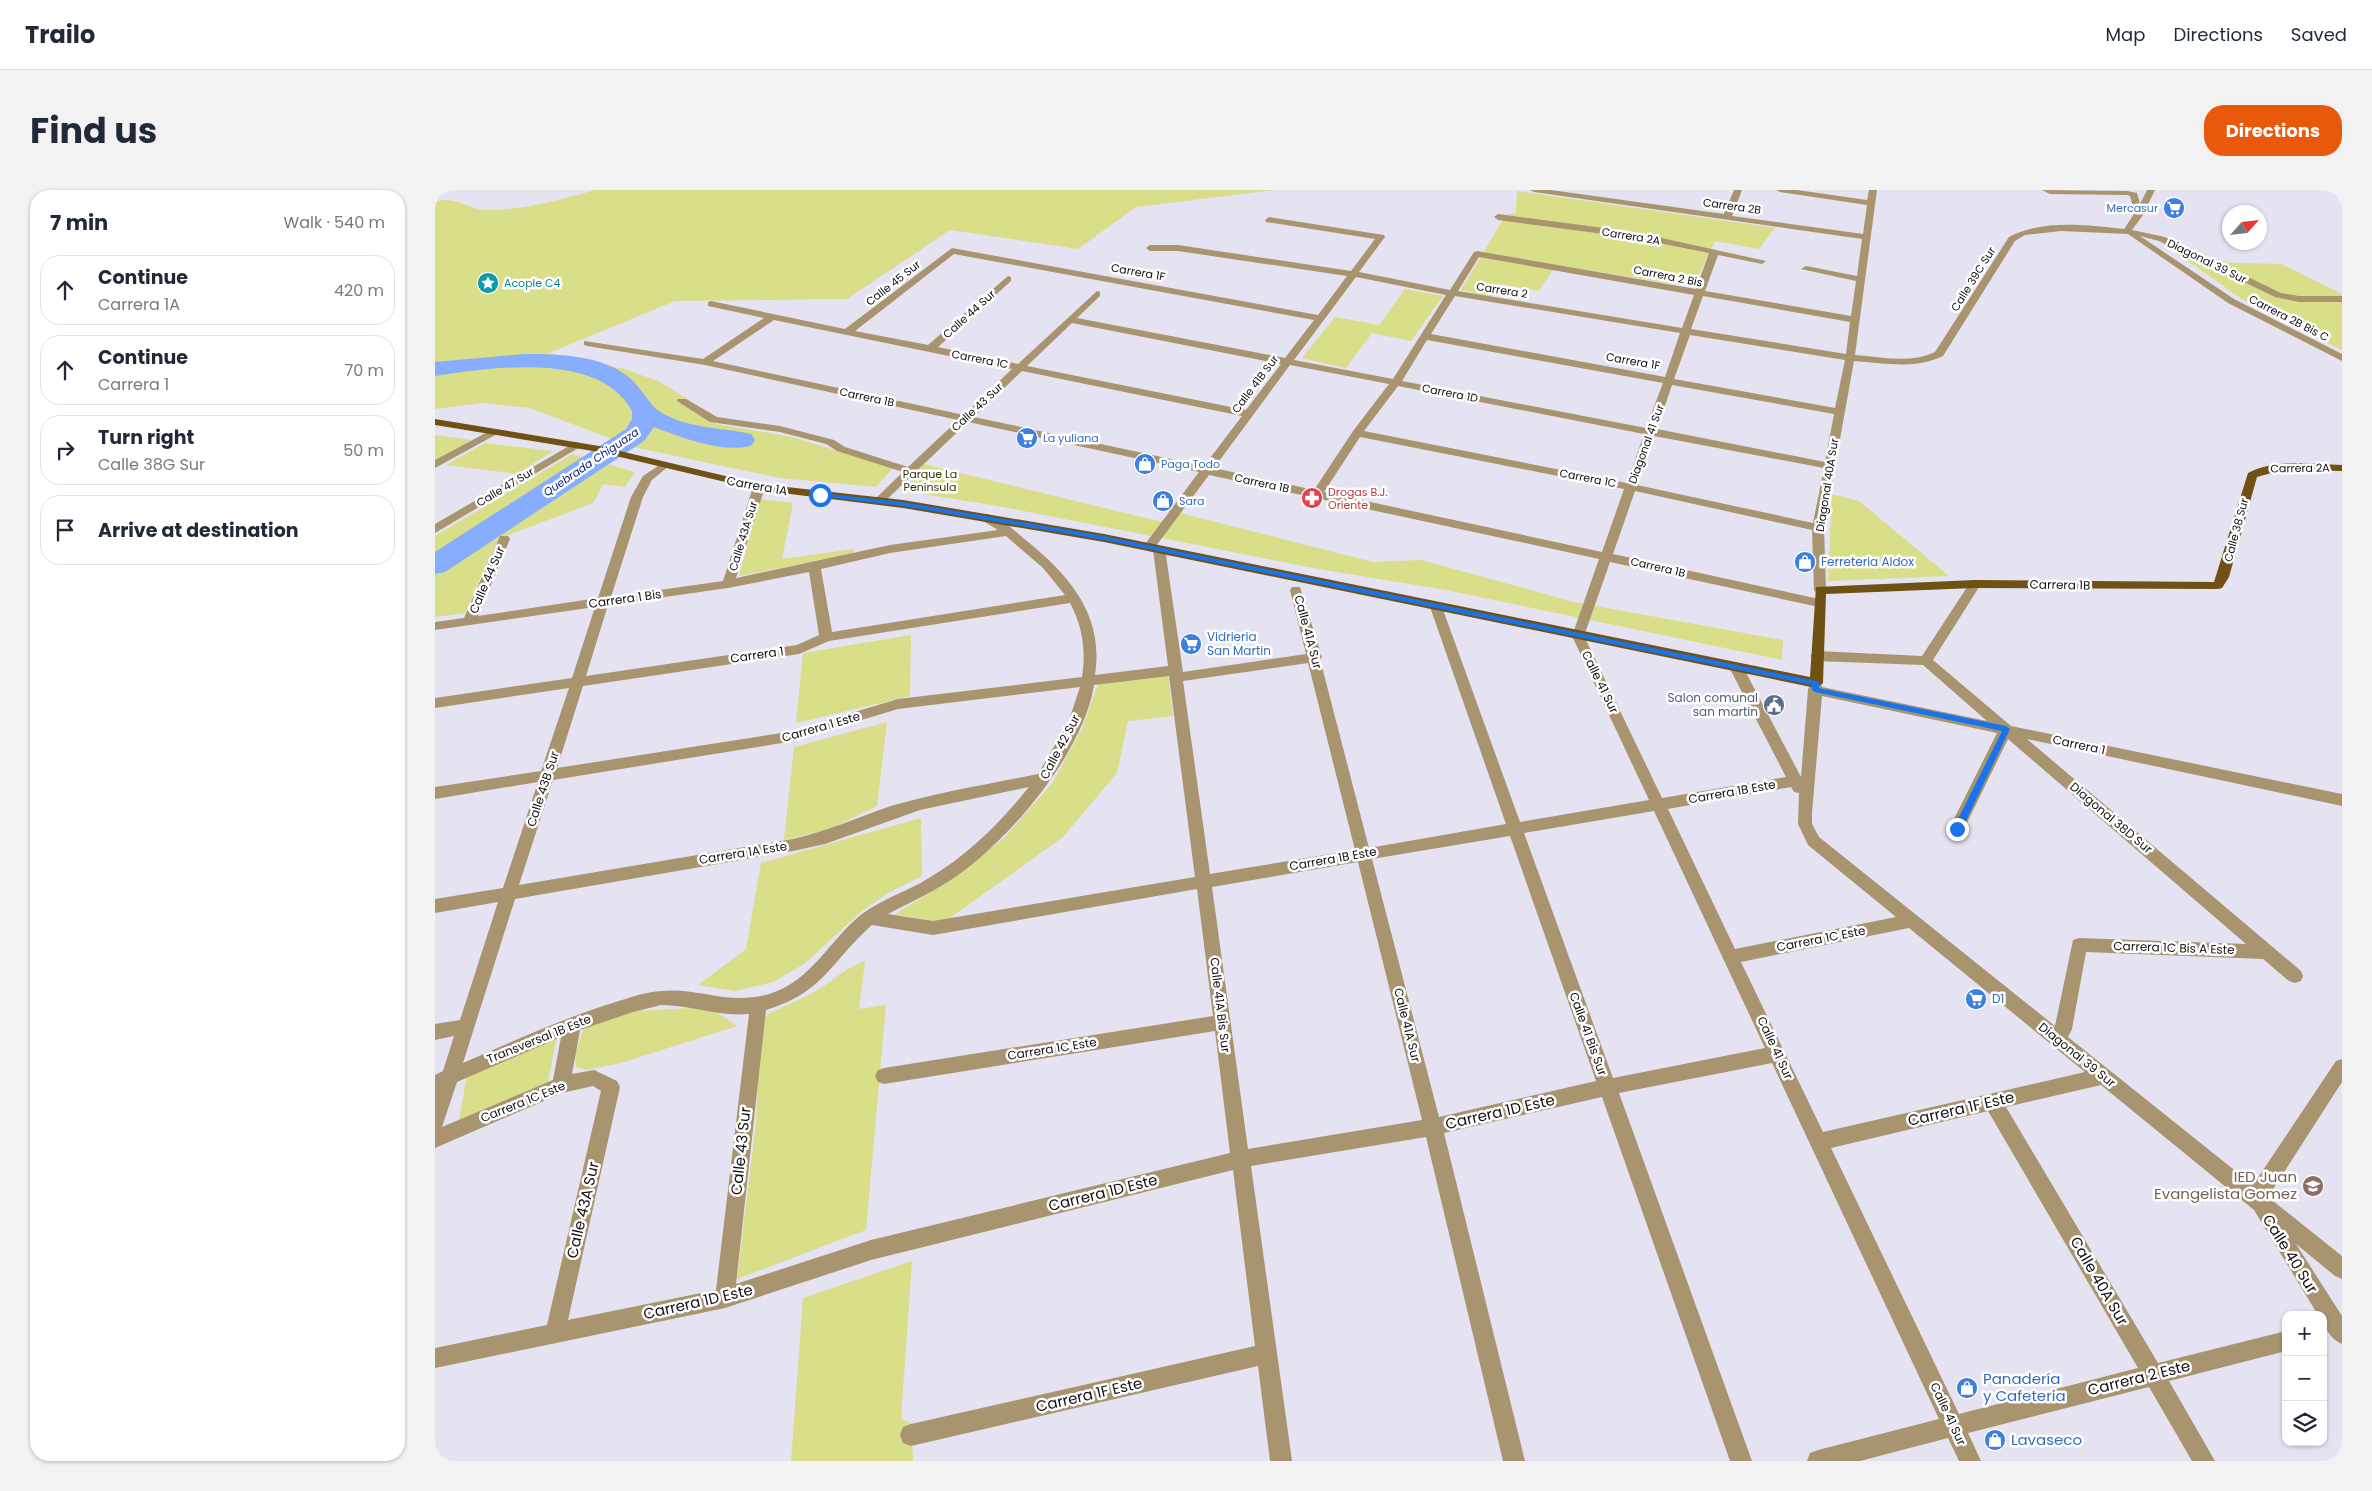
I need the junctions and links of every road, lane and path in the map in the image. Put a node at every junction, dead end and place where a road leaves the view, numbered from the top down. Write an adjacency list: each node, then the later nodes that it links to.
1 (1534, 190): 9 (street, Carrera 2B)
2 (1737, 190): 9 (street)
3 (1780, 190): 7 (street)
4 (1873, 190): 7 (street, Diagonal 40A Sur)
5 (2151, 190): 8 (street)
6 (2048, 191): 8 (street)
7 (1871, 203): 13 (street, Diagonal 40A Sur)
8 (2143, 208): 12 (street)
9 (1728, 216): 13 (street, Carrera 2B)
10 (1499, 217): 16 (street, Carrera 2A)
11 (1269, 220): 19 (street, Calle 41B Sur)
12 (2127, 231): 25 (street, Diagonal 39 Sur); 36 (street, Calle 39C Sur); 37 (street, Carrera 2B Bis C)
13 (1866, 237): 21 (street, Diagonal 40A Sur)
14 (1150, 248): 19 (street, Carrera 2)
15 (952, 251): 28 (street, Carrera 1F); 31 (street, Calle 45 Sur)
16 (1714, 252): 17 (street, Carrera 2A); 23 (street, Diagonal 41 Sur)
17 (1762, 261)
18 (1806, 270): 21 (street)
19 (1353, 274): 22 (street, Carrera 2); 28 (street, Calle 41B Sur)
20 (1008, 279): 35 (street, Calle 44 Sur)
21 (1861, 279): 30 (street, Diagonal 40A Sur)
22 (1451, 293): 23 (street, Carrera 2 Bis); 32 (street, Carrera 2); 33 (street)
23 (1700, 293): 30 (street, Carrera 2 Bis); 32 (street, Diagonal 41 Sur)
24 (1097, 294): 29 (street, Calle 43 Sur)
25 (2342, 299)
26 (711, 304): 27 (street, Carrera 1C)
27 (772, 317): 31 (street, Carrera 1C); 38 (street)
28 (1320, 318): 39 (street, Calle 41B Sur)
29 (1069, 320): 39 (street, Carrera 1D); 40 (street, Calle 43 Sur)
30 (1855, 320): 36 (street, Diagonal 40A Sur)
31 (847, 332): 35 (street, Carrera 1C)
32 (1686, 332): 36 (street, Carrera 2); 41 (street, Diagonal 41 Sur)
33 (1423, 336): 41 (street, Carrera 1F); 42 (street)
34 (587, 343): 38 (street, Carrera 1B)
35 (929, 349): 40 (street, Carrera 1C)
36 (1850, 358): 44 (street, Diagonal 40A Sur)
37 (2342, 358)
38 (705, 362): 46 (street, Carrera 1B)
39 (1287, 362): 42 (street, Carrera 1D); 45 (street, Calle 41B Sur)
40 (1019, 367): 45 (street, Carrera 1C); 46 (street, Calle 43 Sur)
41 (1669, 380): 44 (street, Carrera 1F); 48 (street, Diagonal 41 Sur)
42 (1395, 382): 48 (street, Carrera 1D); 50 (street)
43 (682, 401): 58 (street)
44 (1840, 412): 54 (street, Diagonal 40A Sur)
45 (1248, 414): 56 (street, Calle 41B Sur)
46 (965, 418): 56 (street, Carrera 1B); 58 (street, Calle 43 Sur)
47 (435, 422): 49 (main road, Carrera 1A)
48 (1651, 430): 54 (street, Carrera 1D); 60 (street, Diagonal 41 Sur)
49 (493, 432): 51 (main road, Carrera 1A); 52 (street)
50 (1357, 433): 60 (street, Carrera 1C); 61 (street)
51 (576, 445): 53 (main road, Carrera 1A); 65 (street, Calle 47 Sur)
52 (435, 465)
53 (664, 465): 59 (main road, Carrera 1A); 77 (street, Calle 43B Sur)
54 (1830, 466): 64 (street, Diagonal 40A Sur)
55 (2342, 468): 57 (main road, Carrera 2A)
56 (1206, 470): 61 (street, Carrera 1B); 68 (street, Calle 41B Sur)
57 (2259, 470): 73 (main road, Calle 38 Sur)
58 (910, 471): 62 (street, Calle 43 Sur)
59 (759, 487): 62 (main road, Carrera 1A); 71 (street, Calle 43A Sur)
60 (1631, 487): 64 (street, Carrera 1C); 69 (street, Diagonal 41 Sur)
61 (1317, 494): 69 (street, Carrera 1B)
62 (879, 501): 63 (main road, Carrera 1A)
63 (987, 518): 66 (street, Calle 42 Sur); 68 (main road, Carrera 1A)
64 (1818, 528): 75 (street, Diagonal 40A Sur)
65 (435, 529)
66 (1011, 532): 70 (street); 76 (street, Calle 42 Sur)
67 (504, 539): 79 (street, Calle 44 Sur)
68 (1154, 548): 78 (main road, Carrera 1A); 87 (street, Calle 41A Bis Sur)
69 (1606, 556): 75 (street, Carrera 1B); 81 (street, Diagonal 41 Sur)
70 (813, 567): 71 (street, Carrera 1 Bis); 82 (street)
71 (728, 584): 77 (street, Carrera 1 Bis)
72 (1975, 584): 73 (main road, Carrera 1B); 75 (main road, Carrera 1B); 85 (street)
73 (2211, 586)
74 (1296, 590): 84 (street, Calle 41A Sur)
75 (1819, 597): 83 (main road, Diagonal 40A Sur)
76 (1076, 598): 82 (street, Carrera 1); 89 (street, Calle 42 Sur)
77 (603, 602): 79 (street, Carrera 1 Bis); 88 (street, Calle 43B Sur)
78 (1436, 607): 81 (main road, Carrera 1A); 100 (street, Calle 41 Bis Sur)
79 (469, 621): 80 (street, Carrera 1 Bis)
80 (435, 626)
81 (1578, 636): 86 (main road, Carrera 1A); 99 (street, Calle 41 Sur)
82 (827, 637): 88 (street, Carrera 1)
83 (1817, 656): 85 (street); 90 (main road, Diagonal 40A Sur)
84 (1315, 658): 87 (street, Carrera 1 Este); 103 (street, Calle 41A Sur)
85 (1926, 661): 92 (street, Diagonal 38D Sur)
86 (1736, 668): 90 (main road, Carrera 1A); 95 (street)
87 (1177, 674): 89 (street, Carrera 1 Este); 104 (street, Calle 41A Bis Sur)
88 (578, 681): 91 (street, Carrera 1); 93 (street, Calle 43B Sur)
89 (1089, 681): 93 (street, Carrera 1 Este); 94 (street, Calle 42 Sur)
90 (1816, 687): 92 (street, Carrera 1); 98 (street, Diagonal 40A Sur)
91 (435, 703)
92 (2006, 729): 97 (street, Carrera 1); 101 (street); 110 (street, Diagonal 38D Sur)
93 (548, 774): 96 (street, Carrera 1 Este); 106 (street, Calle 43B Sur)
94 (1045, 778): 105 (street, Calle 42 Sur); 106 (street, Carrera 1A Este)
95 (1795, 782): 98 (street); 99 (street, Carrera 1B Este)
96 (435, 793)
97 (2342, 800)
98 (1806, 802): 102 (street, Diagonal 40A Sur)
99 (1659, 804): 100 (street, Carrera 1B Este); 111 (street, Calle 41 Sur)
100 (1515, 829): 103 (street, Carrera 1B Este); 126 (street, Calle 41 Bis Sur)
101 (1957, 829)
102 (1813, 841): 109 (street, Diagonal 39 Sur)
103 (1364, 854): 104 (street, Carrera 1B Este); 129 (street, Calle 41A Sur)
104 (1205, 881): 108 (street, Carrera 1B Este); 114 (street, Calle 41A Bis Sur)
105 (933, 884): 108 (street, Transversal 1B Este)
106 (509, 894): 107 (street, Carrera 1A Este); 116 (street, Calle 43B Sur)
107 (435, 906)
108 (870, 918): 113 (street, Transversal 1B Este)
109 (1911, 922): 111 (street, Carrera 1C Este); 118 (street, Diagonal 39 Sur)
110 (2268, 952): 112 (street, Diagonal 38D Sur); 118 (street, Carrera 1C Bis A Este)
111 (1731, 957): 119 (street, Calle 41 Sur)
112 (2295, 976)
113 (758, 1005): 115 (street, Transversal 1B Este); 135 (street, Calle 43 Sur)
114 (1221, 1022): 121 (street, Carrera 1C Este); 132 (street, Calle 41A Bis Sur)
115 (572, 1024): 123 (street, Transversal 1B Este); 124 (street)
116 (466, 1026): 117 (street); 123 (street, Calle 43B Sur)
117 (435, 1032)
118 (2058, 1040): 122 (street, Diagonal 39 Sur)
119 (1777, 1054): 126 (street, Carrera 1D Este); 131 (street, Calle 41 Sur)
120 (2342, 1067): 133 (street)
121 (884, 1076)
122 (2103, 1076): 127 (street, Carrera 1F Este); 133 (street, Diagonal 39 Sur)
123 (442, 1081): 128 (street, Calle 43B Sur)
124 (561, 1085): 125 (street, Carrera 1C Este); 130 (street, Carrera 1C Este)
125 (611, 1087): 137 (street, Calle 43A Sur)
126 (1607, 1087): 129 (street, Carrera 1D Este); 146 (street, Calle 41 Bis Sur)
127 (1993, 1102): 131 (street, Carrera 1F Este); 141 (street, Calle 40A Sur)
128 (435, 1122)
129 (1433, 1128): 132 (street, Carrera 1D Este); 145 (street, Calle 41A Sur)
130 (435, 1139)
131 (1819, 1142): 142 (street, Calle 41 Sur)
132 (1241, 1159): 135 (street, Carrera 1D Este); 139 (street, Calle 41A Bis Sur)
133 (2256, 1198): 134 (street, Diagonal 39 Sur); 136 (street, Calle 40 Sur)
134 (2342, 1269)
135 (725, 1298): 137 (street, Carrera 1D Este)
136 (2334, 1331)
137 (555, 1333): 140 (street, Carrera 1D Este)
138 (2282, 1342): 141 (street, Carrera 2 Este)
139 (1267, 1354): 143 (street, Carrera 1F Este); 144 (street, Calle 41A Bis Sur)
140 (435, 1358)
141 (2153, 1375): 142 (street, Carrera 2 Este); 149 (street, Calle 40A Sur)
142 (1953, 1426): 147 (street, Carrera 2 Este); 148 (street, Calle 41 Sur)
143 (911, 1435)
144 (1281, 1461)
145 (1514, 1461)
146 (1741, 1461)
147 (1818, 1461)
148 (1970, 1461)
149 (2204, 1461)

